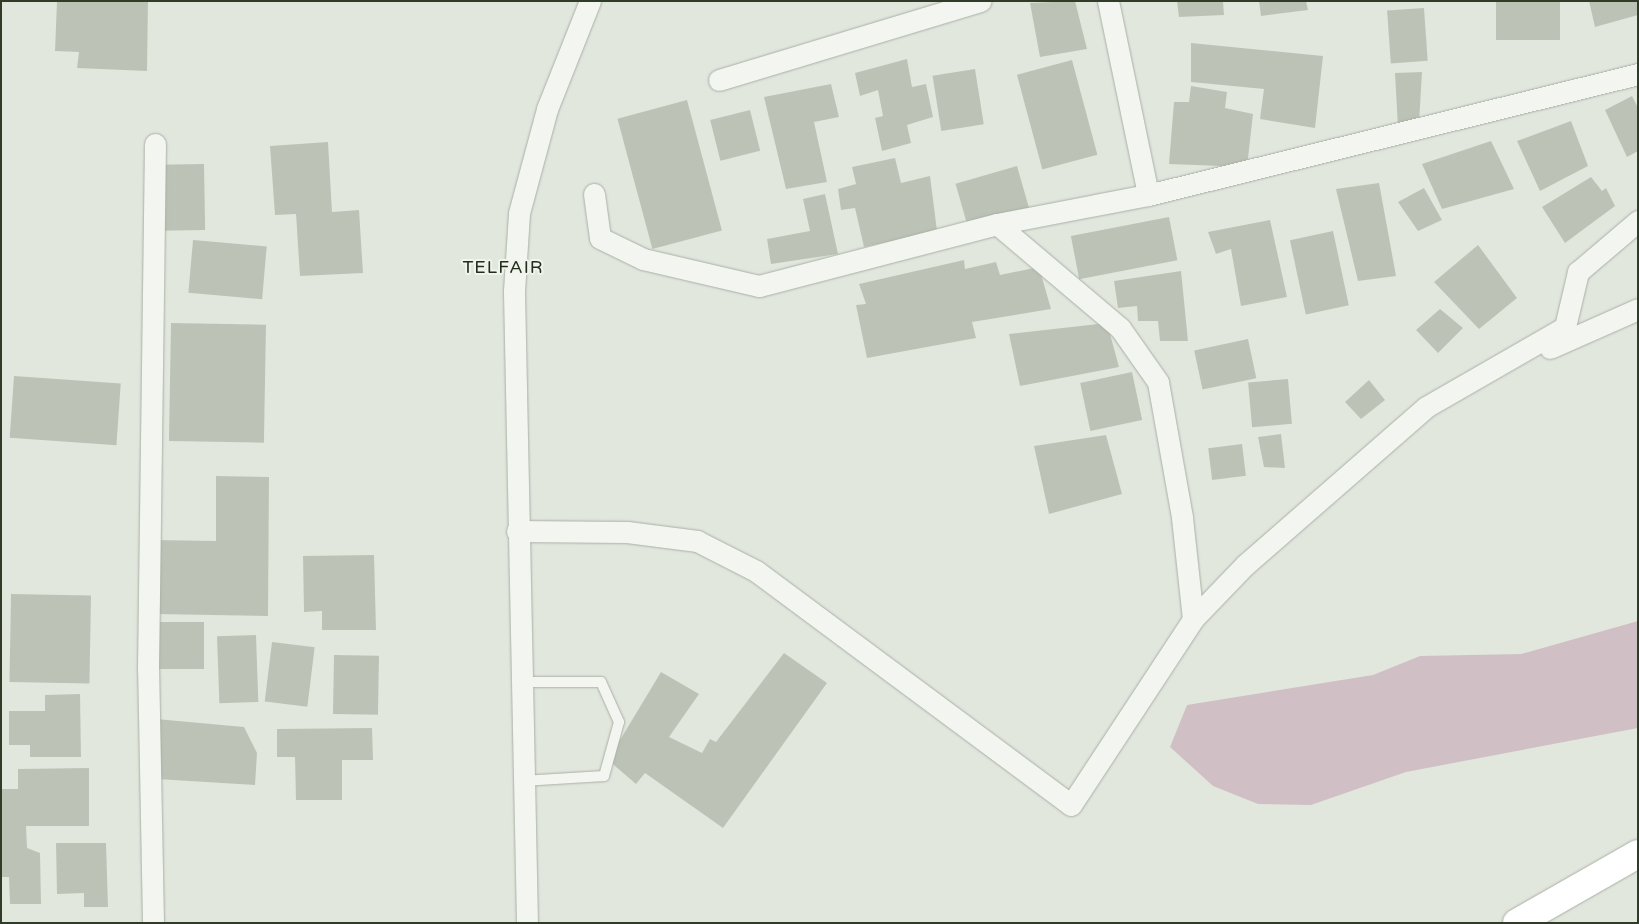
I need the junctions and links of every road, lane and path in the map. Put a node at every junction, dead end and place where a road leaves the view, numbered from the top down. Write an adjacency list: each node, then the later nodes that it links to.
1 (590, 1): 13 (street)
2 (980, 1): 5 (street)
3 (1108, 1): 8 (street)
4 (1638, 74): 8 (street)
5 (719, 80)
6 (155, 144): 18 (street)
7 (594, 194): 10 (street)
8 (1148, 195): 10 (street)
9 (1638, 220): 12 (street)
10 (997, 224): 14 (street)
11 (1638, 309): 12 (street)
12 (1426, 407): 14 (street)
13 (518, 531): 14 (street); 15 (street)
14 (1192, 619)
15 (520, 682): 16 (street); 16 (lane)
16 (522, 781): 19 (street)
17 (1638, 854): 20 (main road)
18 (153, 923)
19 (527, 923)
20 (1517, 923)

